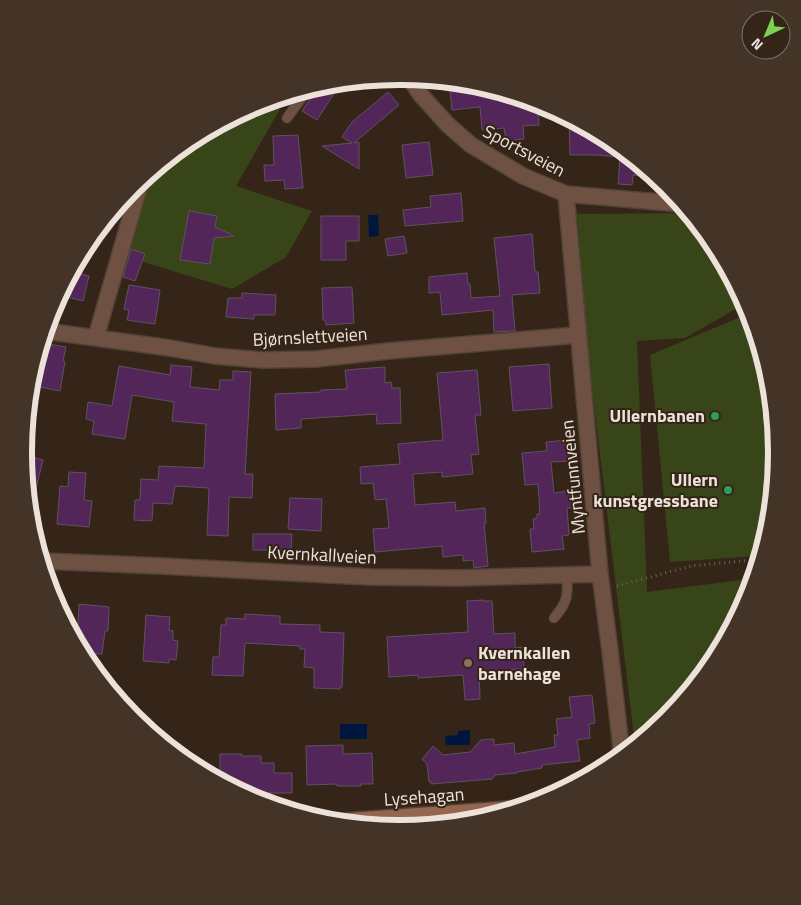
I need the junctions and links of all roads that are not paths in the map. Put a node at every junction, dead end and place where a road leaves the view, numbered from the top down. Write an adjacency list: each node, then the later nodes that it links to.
1 (414, 85): 4 (street, Sportsveien)
2 (301, 98): 3 (lane)
3 (287, 118)
4 (566, 194): 6 (street, Sportsveien); 8 (street, Myntfunnveien)
5 (137, 196): 9 (street)
6 (671, 203)
7 (53, 332): 9 (street, Bjørnslettveien)
8 (578, 335): 9 (street, Bjørnslettveien); 12 (street, Myntfunnveien)
9 (96, 337)
10 (49, 561): 11 (street, Kvernkallveien)
11 (567, 575): 12 (street, Kvernkallveien); 13 (lane)
12 (601, 581): 14 (street, Myntfunnveien)
13 (554, 618)
14 (621, 747)
15 (480, 811): 16 (street, Lysehagan)
16 (375, 820)

